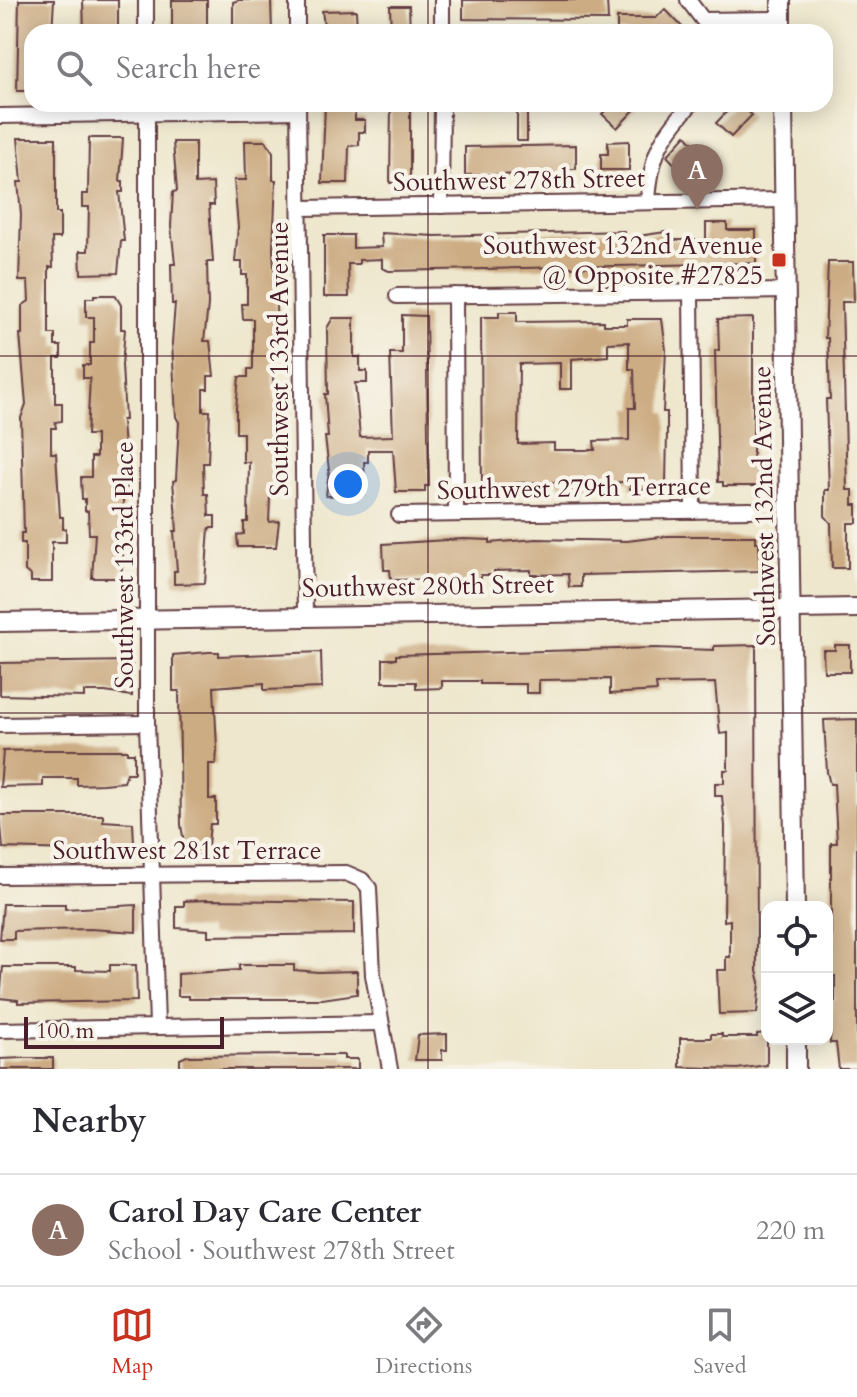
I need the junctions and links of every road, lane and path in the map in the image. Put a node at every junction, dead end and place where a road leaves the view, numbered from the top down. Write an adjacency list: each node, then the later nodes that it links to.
1 (146, 0): 6 (street)
2 (297, 0): 7 (street)
3 (442, 0): 8 (street)
4 (688, 0): 9 (street)
5 (781, 17): 10 (street)
6 (146, 24)
7 (297, 24)
8 (442, 24)
9 (704, 24)
10 (722, 24)
11 (98, 112): 17 (street)
12 (147, 112): 33 (street, Southwest 133rd Place)
13 (298, 112): 21 (street, Southwest 133rd Avenue)
14 (442, 112): 20 (street)
15 (684, 112): 19 (street)
16 (783, 112): 18 (street, Southwest 132nd Avenue)
17 (0, 116)
18 (785, 200): 19 (street, Southwest 278th Street); 22 (street, Southwest 132nd Avenue)
19 (648, 201): 20 (street, Southwest 278th Street)
20 (441, 206): 21 (street, Southwest 278th Street)
21 (302, 208): 32 (street, Southwest 133rd Avenue)
22 (786, 291): 23 (street); 30 (street, Southwest 132nd Avenue)
23 (691, 292): 24 (street); 27 (street)
24 (455, 295): 25 (street); 28 (street)
25 (397, 296)
26 (751, 510): 27 (street, Southwest 279th Terrace)
27 (693, 511): 28 (street, Southwest 279th Terrace)
28 (456, 513): 29 (street, Southwest 279th Terrace)
29 (399, 515)
30 (792, 607): 31 (street, Southwest 280th Street); 32 (street, Southwest 280th Street); 39 (street, Southwest 132nd Avenue)
31 (857, 608)
32 (305, 614): 33 (street, Southwest 280th Street)
33 (149, 618): 34 (street, Southwest 280th Street); 35 (street, Southwest 133rd Place)
34 (0, 622)
35 (147, 723): 36 (street); 37 (street, Southwest 133rd Place)
36 (0, 725)
37 (152, 875): 38 (street, Southwest 281st Terrace); 40 (street, Southwest 281st Terrace); 41 (street, Southwest 133rd Place)
38 (0, 876)
39 (795, 901)
40 (380, 1023): 41 (street); 44 (street)
41 (157, 1025): 42 (street)
42 (0, 1030)
43 (796, 1045): 45 (street)
44 (390, 1069)
45 (796, 1069)

